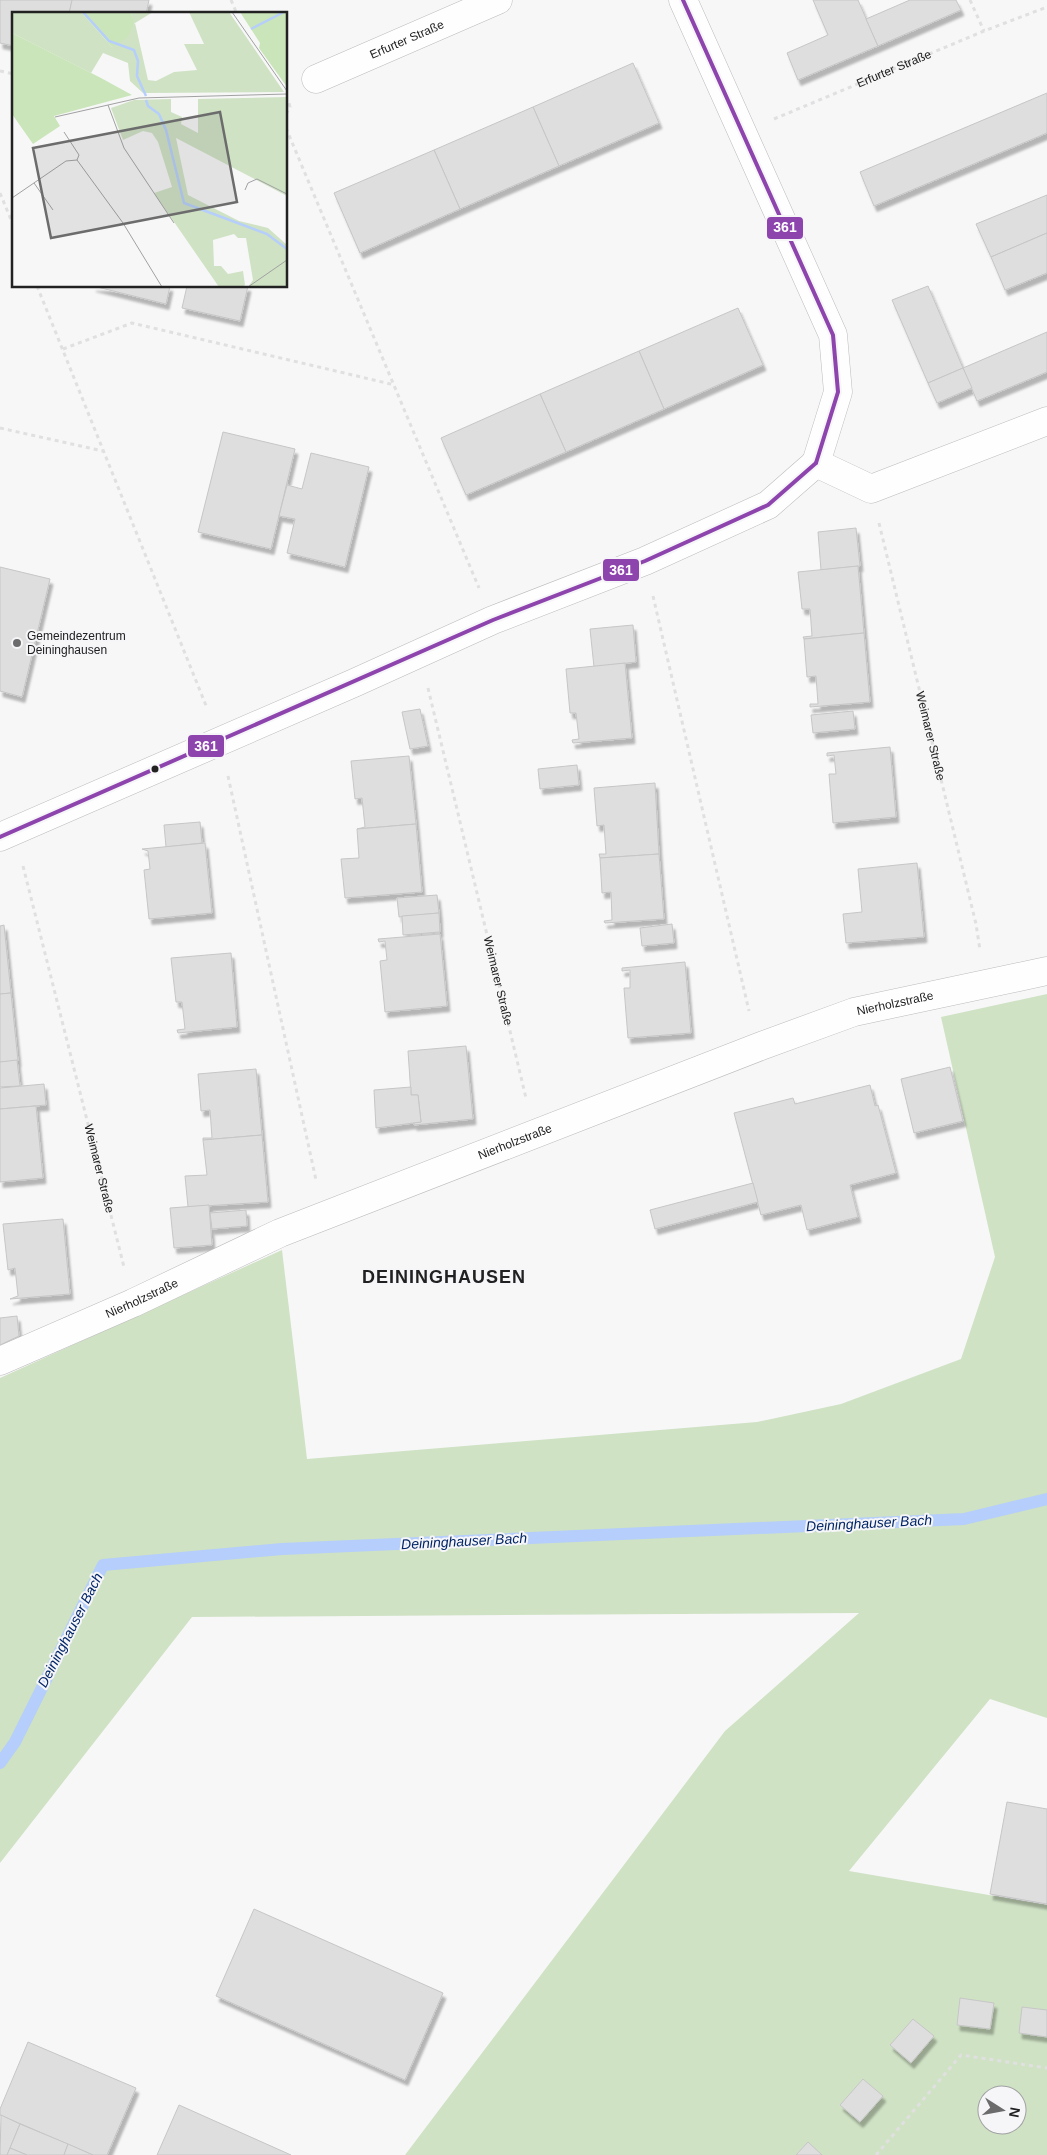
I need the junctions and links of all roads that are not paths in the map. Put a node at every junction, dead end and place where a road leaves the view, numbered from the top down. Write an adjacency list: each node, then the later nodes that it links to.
1 (498, 0): 3 (street, Erfurter Straße)
2 (683, 0): 5 (street)
3 (316, 79)
4 (1047, 421): 5 (street)
5 (816, 463): 6 (street)
6 (7, 834)
7 (1047, 972): 8 (street, Nierholzstraße)
8 (0, 1361)

